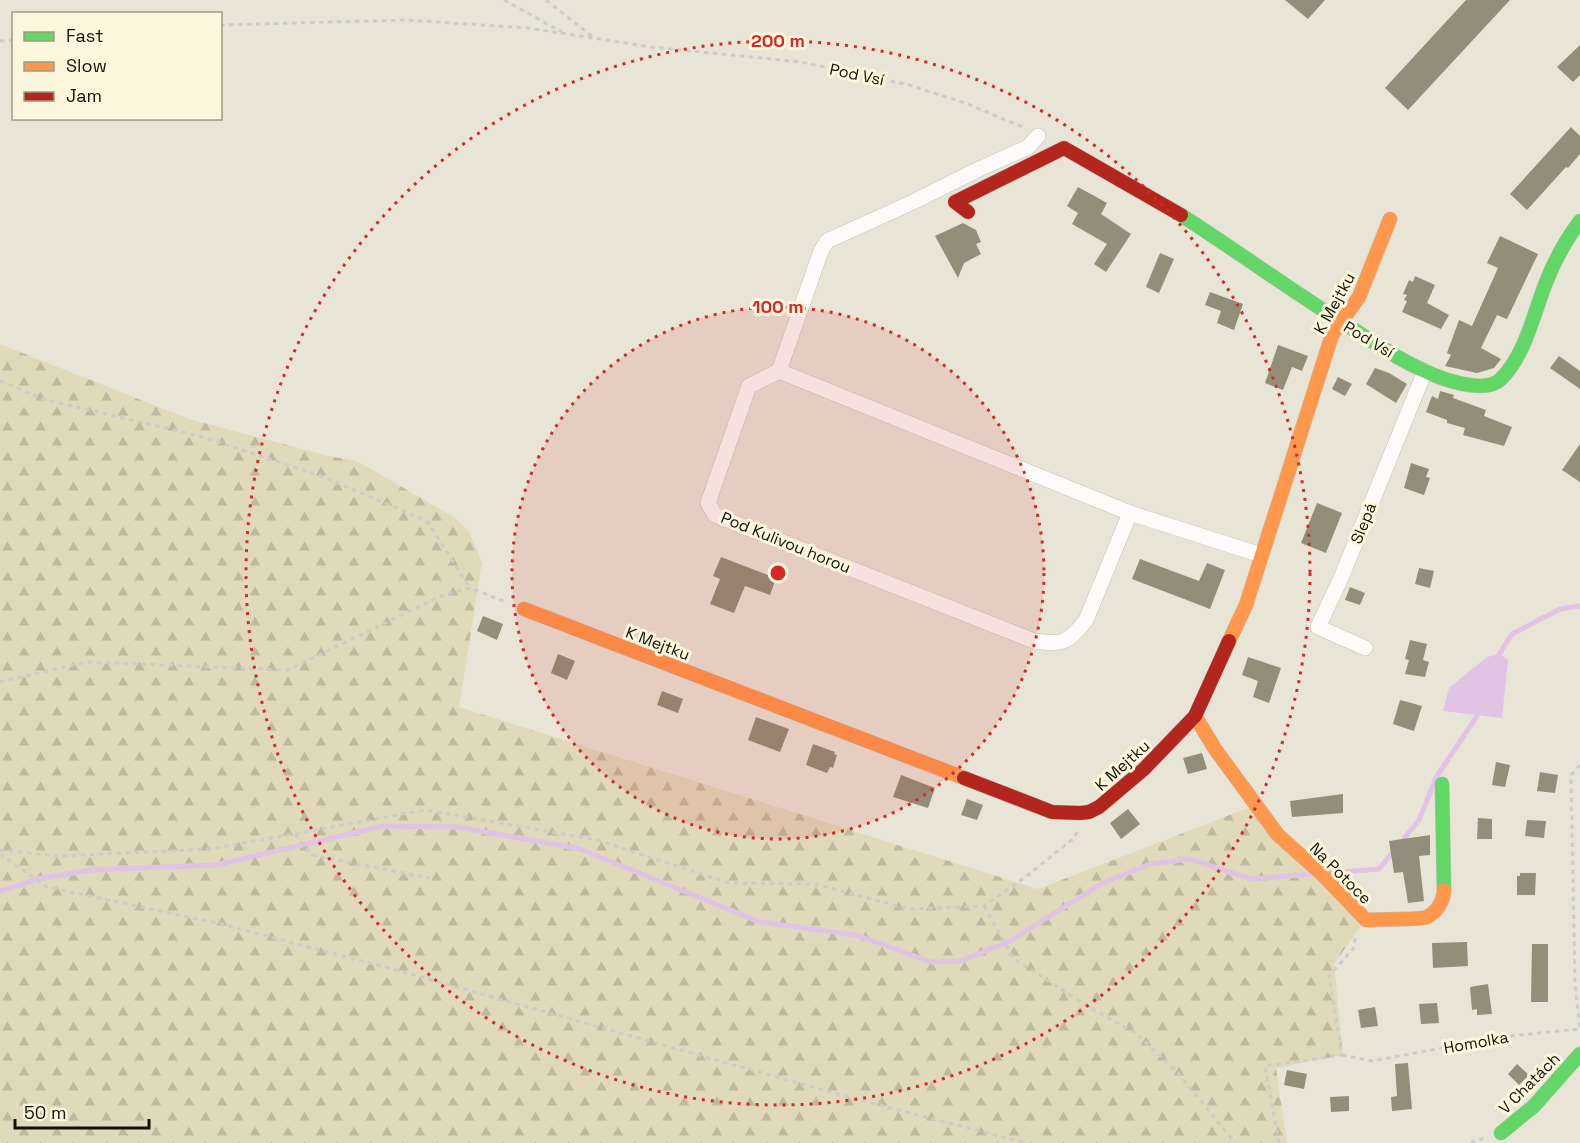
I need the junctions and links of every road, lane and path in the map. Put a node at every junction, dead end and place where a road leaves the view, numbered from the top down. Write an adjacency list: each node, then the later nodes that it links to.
1 (504, 0): 4 (path)
2 (546, 0): 5 (path)
3 (222, 25): 4 (path, Pod Vsí)
4 (564, 33): 5 (path, Pod Vsí)
5 (595, 38): 6 (path, Pod Vsí)
6 (1038, 136): 11 (street)
7 (968, 212): 10 (street, Pod Vsí)
8 (1390, 219): 10 (street, K Mejtku)
9 (1580, 220): 12 (street, Pod Vsí)
10 (1342, 323): 12 (street, Pod Vsí); 15 (street, K Mejtku)
11 (779, 371): 14 (street); 14 (street, Pod Kulivou horou)
12 (1425, 371): 18 (street, Slepá)
13 (0, 381): 16 (path)
14 (1130, 513): 15 (street)
15 (1261, 555): 20 (street, K Mejtku)
16 (470, 588): 17 (path); 19 (path)
17 (524, 609): 23 (street, K Mejtku)
18 (1365, 648)
19 (0, 682)
20 (1195, 716): 23 (street, K Mejtku); 29 (street, Na Potoce)
21 (1580, 765): 30 (path, Homolka)
22 (1442, 784): 29 (street, Na Potoce)
23 (1091, 811): 28 (path)
24 (295, 834): 25 (path); 27 (path); 28 (path)
25 (0, 849)
26 (0, 854): 34 (path)
27 (429, 878)
28 (984, 906): 35 (path)
29 (1360, 916): 32 (path)
30 (1580, 1028): 32 (path, Homolka)
31 (1580, 1054): 33 (street, V Chatách)
32 (1342, 1055): 36 (path)
33 (1501, 1133)
34 (1026, 1143)
35 (1235, 1143)
36 (1279, 1143)

